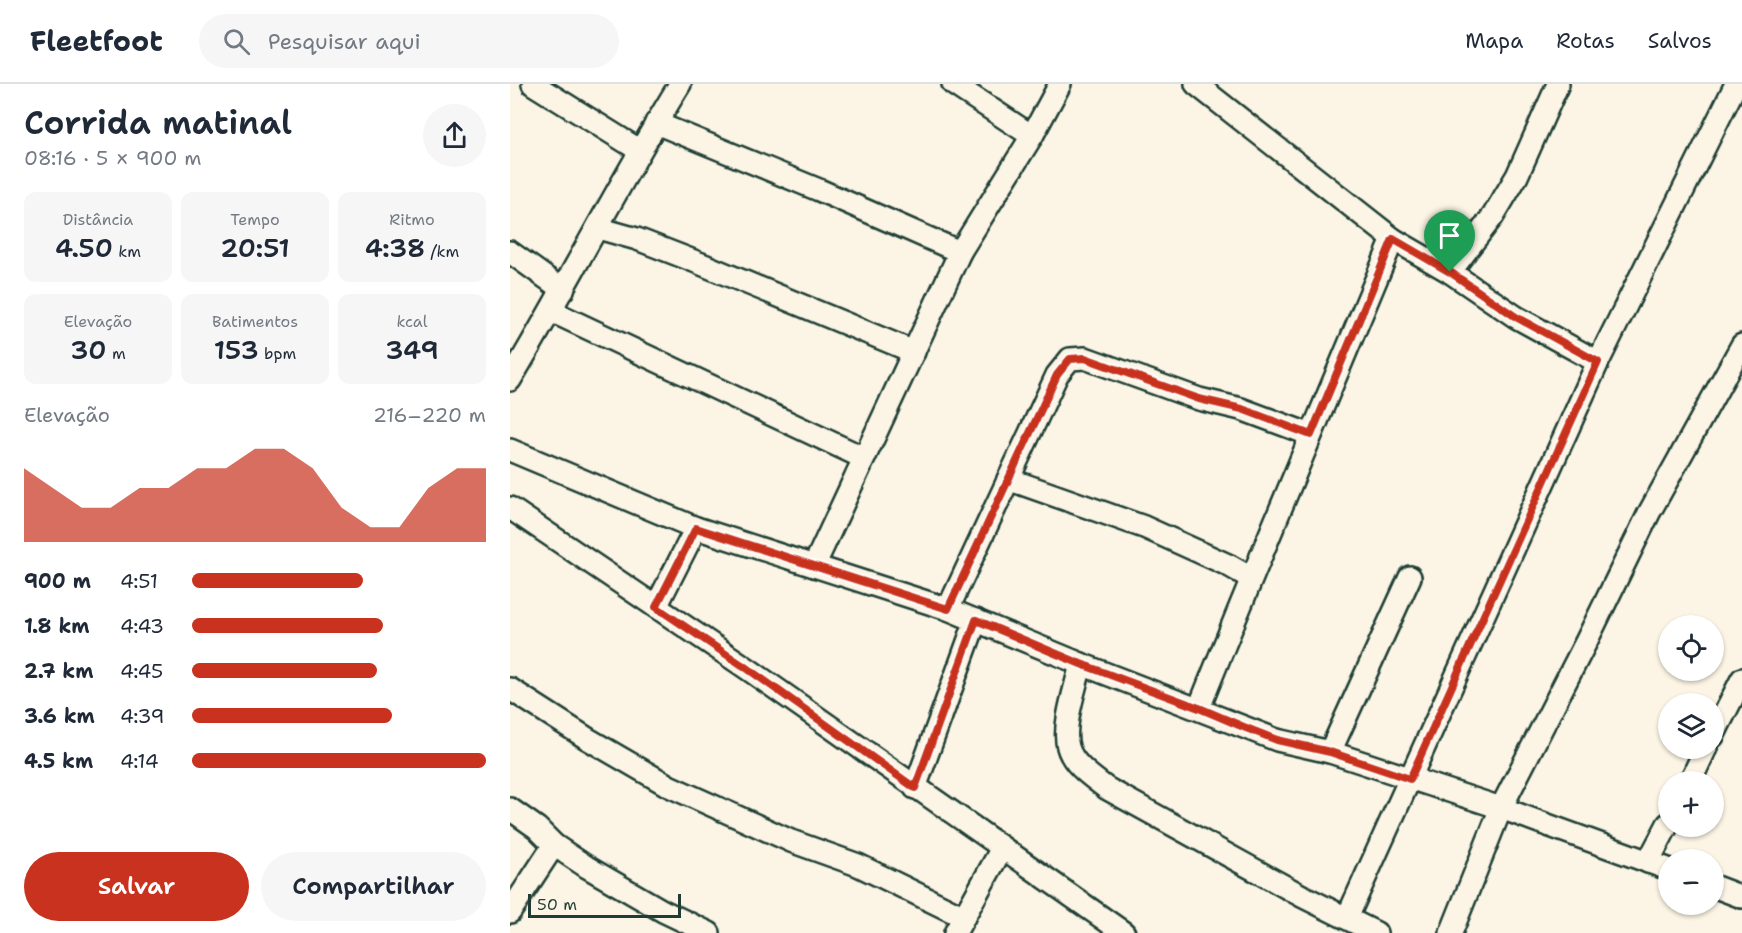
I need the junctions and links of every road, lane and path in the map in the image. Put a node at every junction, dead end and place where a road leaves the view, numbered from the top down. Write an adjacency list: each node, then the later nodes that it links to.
1 (534, 84): 10 (street)
2 (680, 84): 8 (street)
3 (953, 84): 9 (street)
4 (1060, 84): 9 (street)
5 (1196, 84): 12 (street)
6 (1558, 84): 15 (street)
7 (1736, 84): 20 (street)
8 (656, 123): 10 (street); 14 (street)
9 (1032, 136): 14 (street)
10 (639, 150): 11 (street)
11 (598, 228): 16 (street); 19 (street)
12 (1393, 239): 15 (street); 22 (street)
13 (510, 252): 16 (street)
14 (960, 252): 19 (street)
15 (1450, 272): 20 (street)
16 (563, 290): 17 (street)
17 (551, 312): 21 (street); 24 (street)
18 (1742, 345): 43 (street)
19 (914, 352): 24 (street)
20 (1598, 362): 40 (street)
21 (510, 380)
22 (1311, 435): 25 (street); 30 (street)
23 (510, 450): 27 (street)
24 (864, 458): 28 (street)
25 (1008, 479): 30 (street); 32 (street)
26 (510, 508): 31 (street)
27 (696, 528): 28 (street); 31 (street)
28 (814, 566): 32 (street)
29 (1410, 577): 39 (street)
30 (1251, 578): 37 (street)
31 (656, 607): 41 (street)
32 (948, 609): 33 (street)
33 (976, 620): 34 (street); 41 (street)
34 (1081, 664): 37 (street); 50 (street)
35 (1742, 679): 38 (street)
36 (510, 689): 51 (street)
37 (1199, 708): 39 (street)
38 (1724, 714)
39 (1330, 752): 40 (street)
40 (1410, 779): 43 (street); 50 (street)
41 (915, 788): 45 (street)
42 (510, 808): 44 (street)
43 (1501, 808): 46 (street); 55 (street)
44 (554, 845): 49 (street); 52 (street)
45 (1002, 848): 51 (street); 53 (street)
46 (1658, 866)
47 (1724, 890): 48 (street)
48 (1742, 897)
49 (510, 912)
50 (1347, 918): 54 (street)
51 (960, 925)
52 (709, 933)
53 (1124, 933)
54 (1376, 933)
55 (1451, 933)

